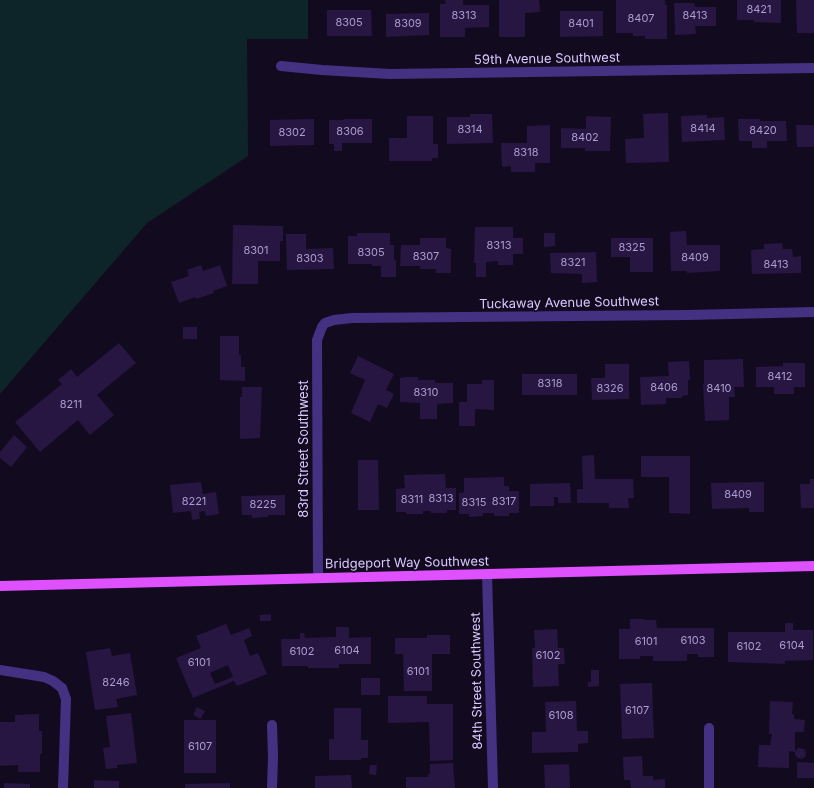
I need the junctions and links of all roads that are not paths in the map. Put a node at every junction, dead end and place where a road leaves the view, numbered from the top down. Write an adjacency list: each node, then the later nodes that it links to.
1 (281, 66): 2 (street, 59th Avenue Southwest)
2 (814, 68)
3 (814, 312): 4 (street, Tuckaway Avenue Southwest)
4 (325, 323): 7 (street, 83rd Street Southwest)
5 (814, 566): 6 (main road, Bridgeport Way Southwest)
6 (487, 574): 7 (main road, Bridgeport Way Southwest); 14 (street, 84th Street Southwest)
7 (318, 578): 8 (main road, Bridgeport Way Southwest)
8 (0, 586)
9 (0, 670): 12 (street)
10 (272, 725): 13 (street)
11 (709, 728): 15 (street)
12 (63, 788)
13 (272, 788)
14 (492, 788)
15 (709, 788)

